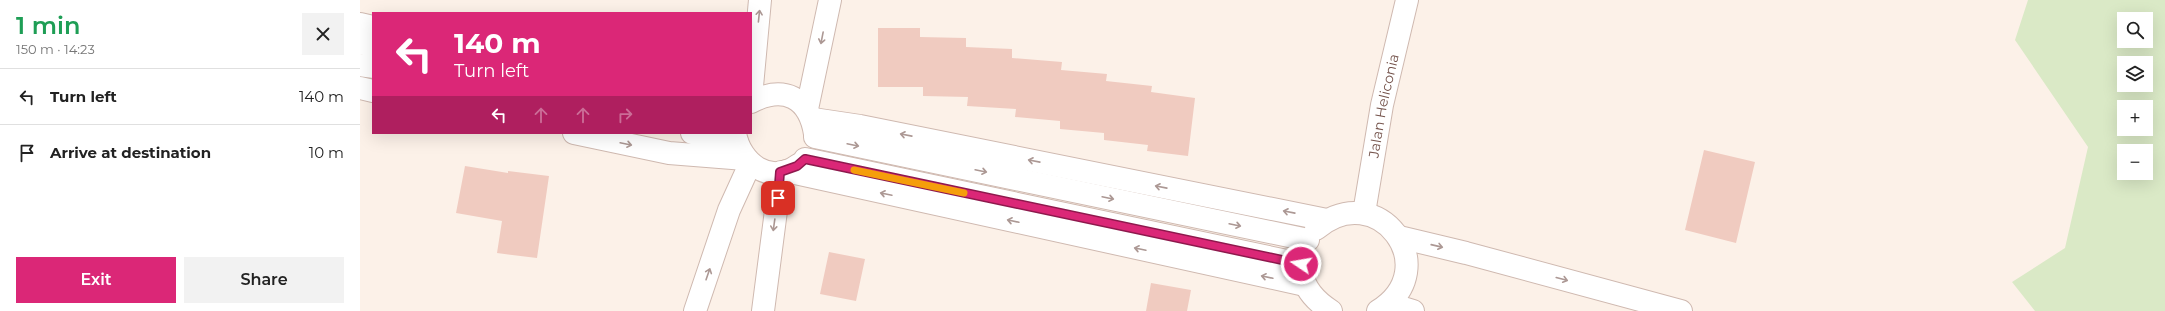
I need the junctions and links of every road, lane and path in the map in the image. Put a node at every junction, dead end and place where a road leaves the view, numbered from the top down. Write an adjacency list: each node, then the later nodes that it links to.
1 (760, 0): 10 (street, one-way to 1)
2 (830, 0): 14 (street, one-way to 14)
3 (1407, 0): 20 (street, Jalan Heliconia)
4 (360, 24): 5 (street)
5 (372, 27)
6 (360, 43): 7 (street)
7 (372, 46)
8 (360, 64): 9 (street)
9 (372, 67)
10 (752, 86)
11 (360, 88): 12 (street)
12 (372, 91)
13 (752, 102): 14 (street)
14 (812, 122): 18 (street); 21 (street, one-way to 14); 23 (street, one-way to 23)
15 (579, 134): 17 (street, one-way to 17)
16 (695, 134): 17 (street)
17 (742, 149): 19 (street); 27 (street, one-way to 17)
18 (805, 159): 19 (street); 24 (street)
19 (783, 171): 25 (street, one-way to 19); 28 (street, one-way to 28)
20 (1364, 213): 21 (street); 22 (street)
21 (1327, 220): 23 (street)
22 (1399, 237): 26 (street); 31 (street, one-way to 31)
23 (1308, 240): 24 (street)
24 (1301, 264): 25 (street)
25 (1305, 285): 29 (street)
26 (1384, 307): 30 (street)
27 (695, 311)
28 (763, 311)
29 (1332, 311)
30 (1413, 311)
31 (1681, 311)

